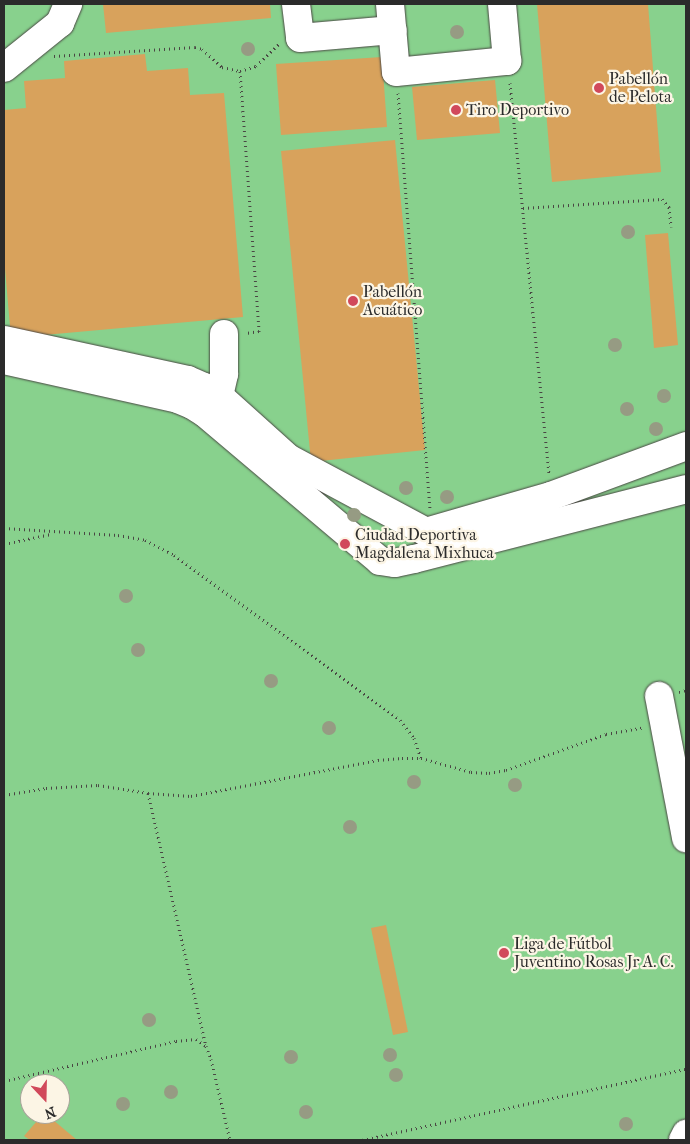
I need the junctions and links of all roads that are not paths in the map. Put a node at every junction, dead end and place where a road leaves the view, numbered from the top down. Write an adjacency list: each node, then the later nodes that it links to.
1 (68, 4): 5 (street)
2 (296, 4): 4 (street)
3 (502, 4): 4 (street)
4 (391, 17)
5 (4, 68)
6 (224, 334): 9 (street)
7 (4, 340): 9 (street)
8 (4, 360): 11 (street)
9 (219, 396): 10 (street)
10 (686, 446)
11 (686, 489)
12 (659, 696): 13 (street)
13 (686, 838)
14 (686, 1134): 15 (street)
15 (683, 1140)

